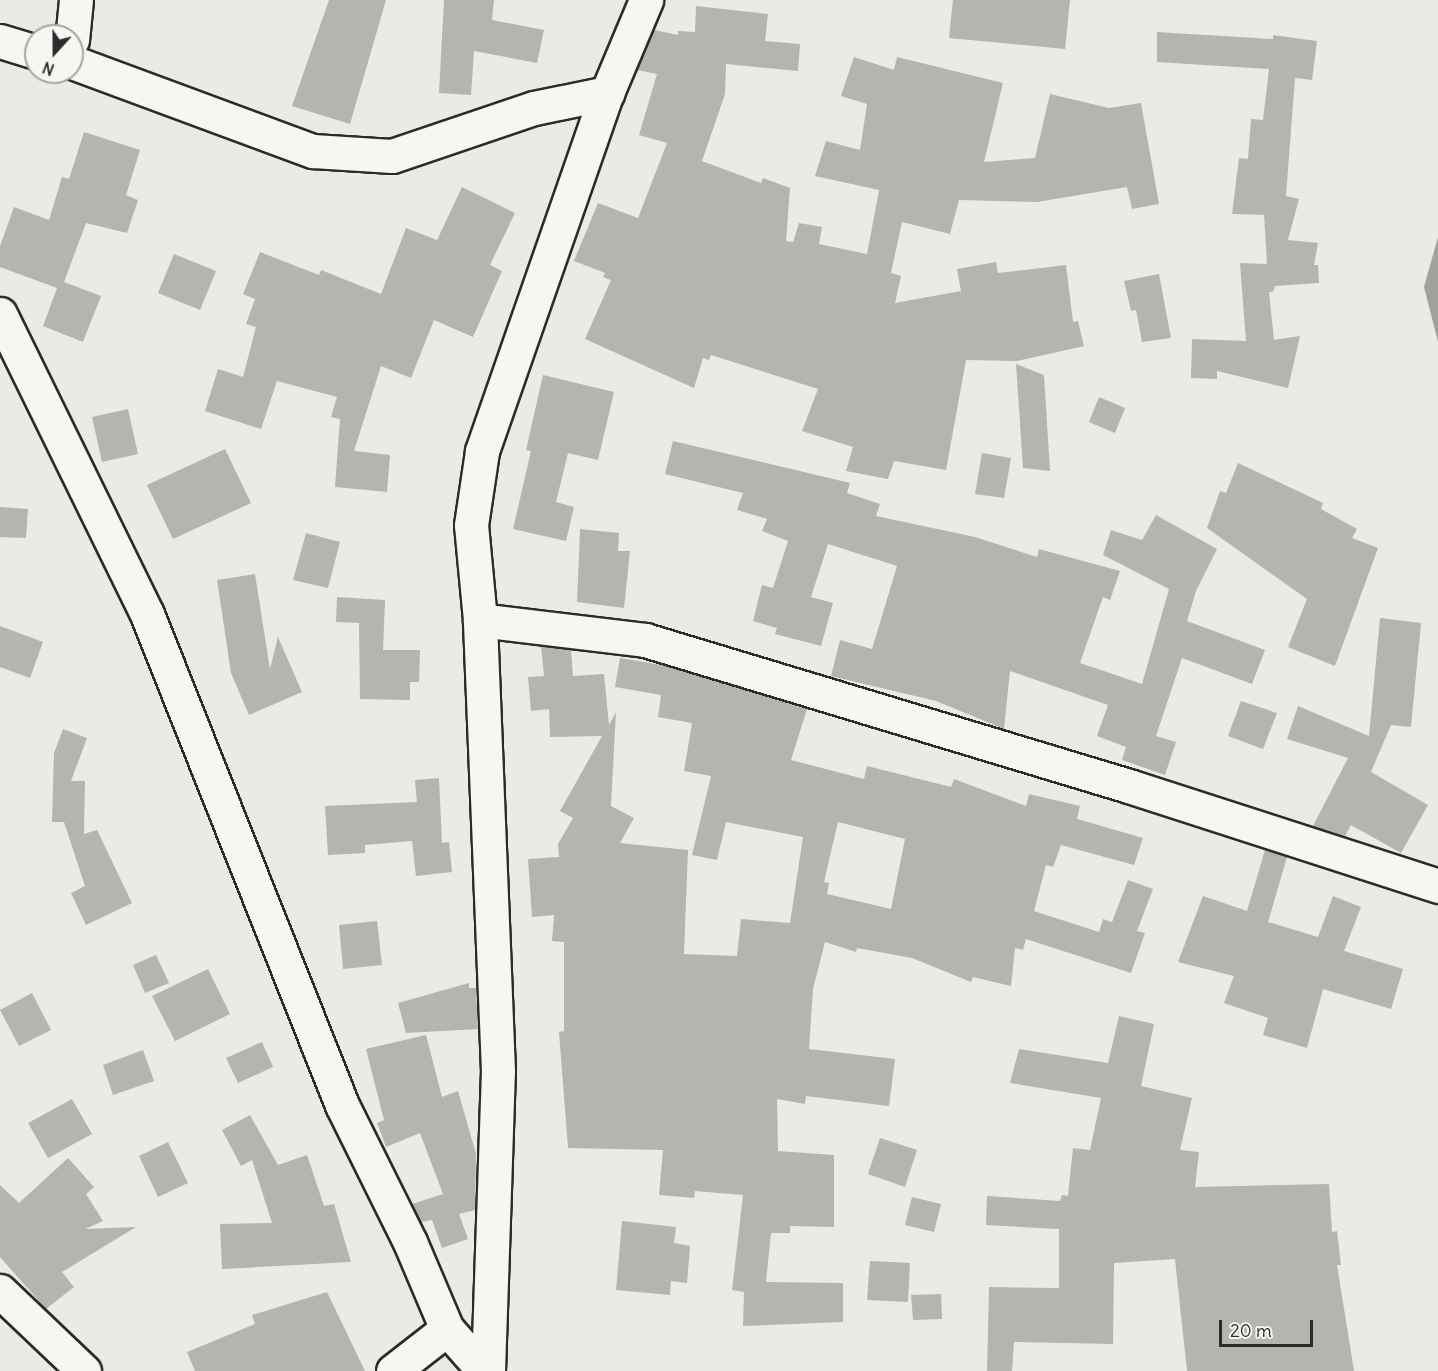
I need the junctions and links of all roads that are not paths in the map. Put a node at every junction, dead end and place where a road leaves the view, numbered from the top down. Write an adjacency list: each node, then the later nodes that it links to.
1 (76, 0): 3 (street)
2 (646, 0): 7 (street)
3 (74, 24)
4 (0, 41): 5 (street)
5 (24, 48)
6 (84, 67): 7 (street)
7 (607, 93): 9 (street)
8 (0, 314): 12 (street)
9 (480, 620): 10 (street); 15 (street)
10 (1438, 886)
11 (0, 1291): 13 (street)
12 (447, 1329): 14 (street); 15 (street)
13 (84, 1371)
14 (393, 1371)
15 (486, 1371)

